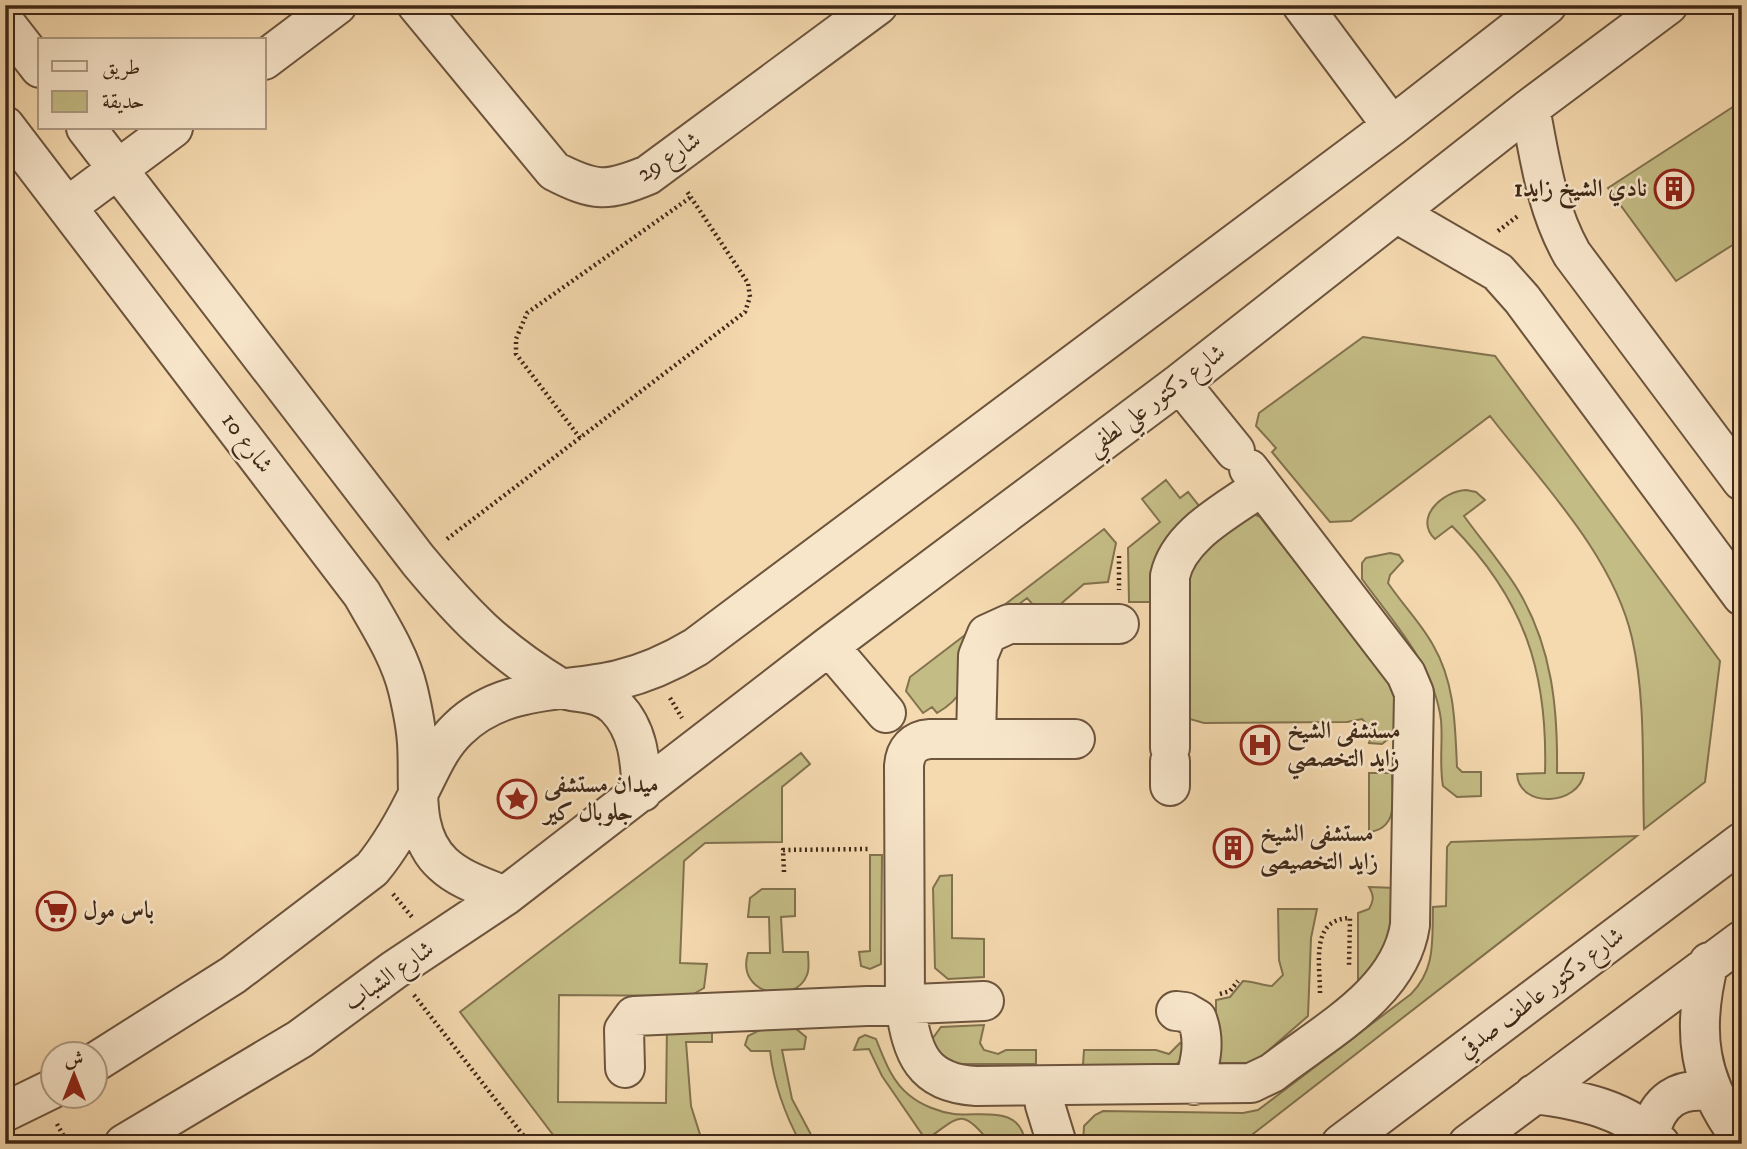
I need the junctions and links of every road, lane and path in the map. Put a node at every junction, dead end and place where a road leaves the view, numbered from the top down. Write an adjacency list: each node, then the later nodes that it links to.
1 (337, 5): 8 (street)
2 (417, 5): 15 (street, شارع 29)
3 (878, 5): 15 (street, شارع 29)
4 (1302, 5): 12 (street)
5 (1547, 5): 12 (street)
6 (1668, 5): 10 (street, شارع دكتور علي لطفي)
7 (5, 23): 9 (street)
8 (266, 58)
9 (38, 65)
10 (1530, 108): 17 (street); 20 (street, شارع دكتور علي لطفي)
11 (5, 126): 19 (street, شارع 10)
12 (1392, 126): 30 (street)
13 (88, 130): 16 (street)
14 (170, 130): 16 (street)
15 (667, 162): 18 (path)
16 (118, 169): 19 (street); 26 (street)
17 (1546, 194): 21 (path); 25 (street)
18 (691, 197): 23 (path); 23 (path)
19 (67, 207): 37 (street, شارع 10)
20 (1398, 214): 21 (street); 22 (street, شارع دكتور علي لطفي)
21 (1469, 253): 27 (street)
22 (1180, 383): 24 (street); 29 (street, شارع دكتور علي لطفي)
23 (580, 438): 26 (path)
24 (1249, 468): 36 (street); 51 (street)
25 (1742, 481)
26 (418, 560): 31 (street)
27 (1742, 596)
28 (1119, 624): 33 (street)
29 (829, 646): 32 (street); 35 (street, شارع دكتور علي لطفي)
30 (653, 670): 31 (street); 35 (path)
31 (560, 688): 37 (street); 38 (street)
32 (899, 730): 33 (street); 40 (street)
33 (976, 739): 34 (street)
34 (1075, 739)
35 (699, 747): 38 (street, شارع دكتور علي لطفي)
36 (1170, 765)
37 (420, 791): 41 (street); 43 (street)
38 (642, 792): 43 (street, شارع الشباب)
39 (1742, 842): 65 (street, شارع دكتور عاطف صدقي)
40 (905, 848): 42 (path); 49 (street)
41 (372, 869): 45 (path); 52 (street)
42 (783, 872)
43 (505, 896): 45 (street, شارع الشباب)
44 (1742, 940): 46 (street)
45 (435, 944): 47 (street, شارع الشباب)
46 (1709, 962): 56 (street); 57 (street)
47 (394, 970): 62 (street, شارع الشباب); 63 (path)
48 (984, 1001): 49 (street)
49 (905, 1004): 53 (street); 55 (street)
50 (1176, 1012): 54 (street)
51 (1334, 1025): 51 (path); 54 (street)
52 (108, 1054)
53 (625, 1068)
54 (1195, 1085): 55 (street)
55 (1042, 1086): 64 (street)
56 (1712, 1092): 60 (street); 61 (street)
57 (1534, 1094): 60 (street); 66 (street)
58 (38, 1096): 59 (street)
59 (5, 1112)
60 (1655, 1139)
61 (1742, 1140)
62 (124, 1144)
63 (530, 1144)
64 (1057, 1144)
65 (1341, 1144)
66 (1468, 1144)

